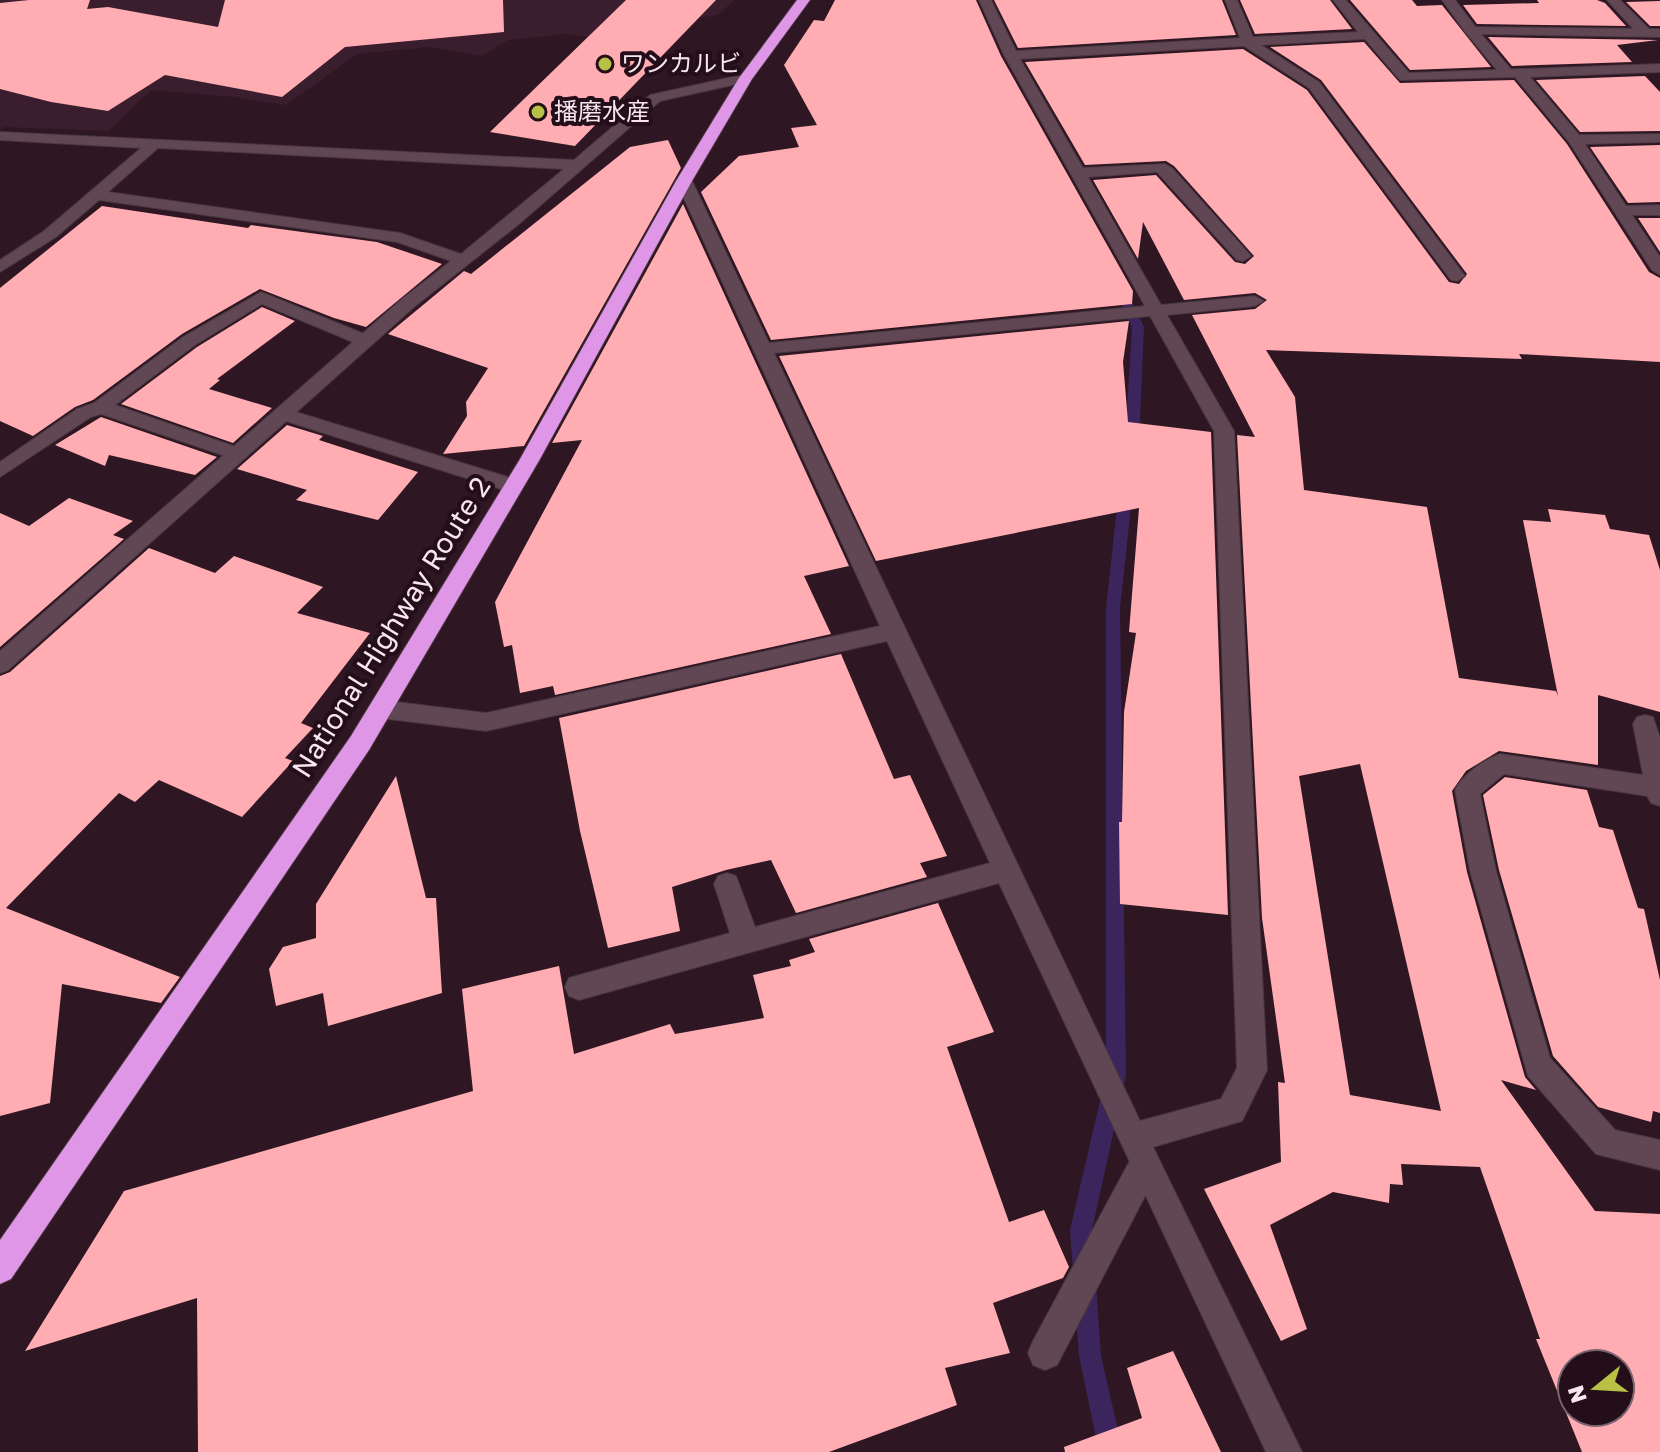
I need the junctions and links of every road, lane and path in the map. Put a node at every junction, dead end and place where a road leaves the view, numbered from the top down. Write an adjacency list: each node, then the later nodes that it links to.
1 (804, 0): 15 (highway, National Highway Route 2)
2 (985, 0): 12 (street)
3 (1231, 0): 11 (street)
4 (1339, 0): 10 (street)
5 (1448, 0): 7 (street)
6 (1613, 0): 8 (street)
7 (1471, 30): 8 (street); 14 (street)
8 (1644, 32): 9 (street)
9 (1660, 33)
10 (1368, 35): 11 (street); 14 (street)
11 (1249, 43): 12 (street); 30 (street)
12 (1011, 55): 21 (street)
13 (1660, 68): 14 (street)
14 (1513, 73): 18 (street)
15 (746, 78): 20 (street); 22 (highway, National Highway Route 2)
16 (0, 136): 19 (street)
17 (1660, 138): 18 (street)
18 (1575, 140): 25 (street)
19 (154, 144): 20 (street); 23 (street)
20 (578, 165): 27 (street)
21 (1078, 173): 26 (street); 32 (street)
22 (684, 181): 34 (street); 39 (highway, National Highway Route 2)
23 (96, 195): 27 (street); 28 (street)
24 (1660, 210): 25 (street)
25 (1621, 211): 29 (street)
26 (1243, 256)
27 (463, 260): 33 (street)
28 (0, 267)
29 (1660, 270)
30 (1457, 276)
31 (1255, 301): 32 (street)
32 (1152, 311): 34 (street); 49 (street)
33 (366, 341): 35 (street); 36 (street)
34 (762, 349): 40 (street)
35 (101, 407): 37 (street); 38 (street)
36 (283, 414): 37 (street); 39 (street)
37 (238, 454): 41 (street)
38 (0, 471)
39 (514, 486): 42 (highway, National Highway Route 2)
40 (893, 631): 42 (street); 45 (street)
41 (0, 664)
42 (380, 709): 51 (highway, National Highway Route 2)
43 (1645, 724): 44 (street)
44 (1659, 792): 50 (street)
45 (1005, 870): 47 (street); 49 (street)
46 (727, 884): 47 (street)
47 (746, 941): 48 (street)
48 (579, 987)
49 (1135, 1145): 52 (street); 53 (street)
50 (1660, 1155)
51 (0, 1268)
52 (1045, 1353)
53 (1284, 1452)

